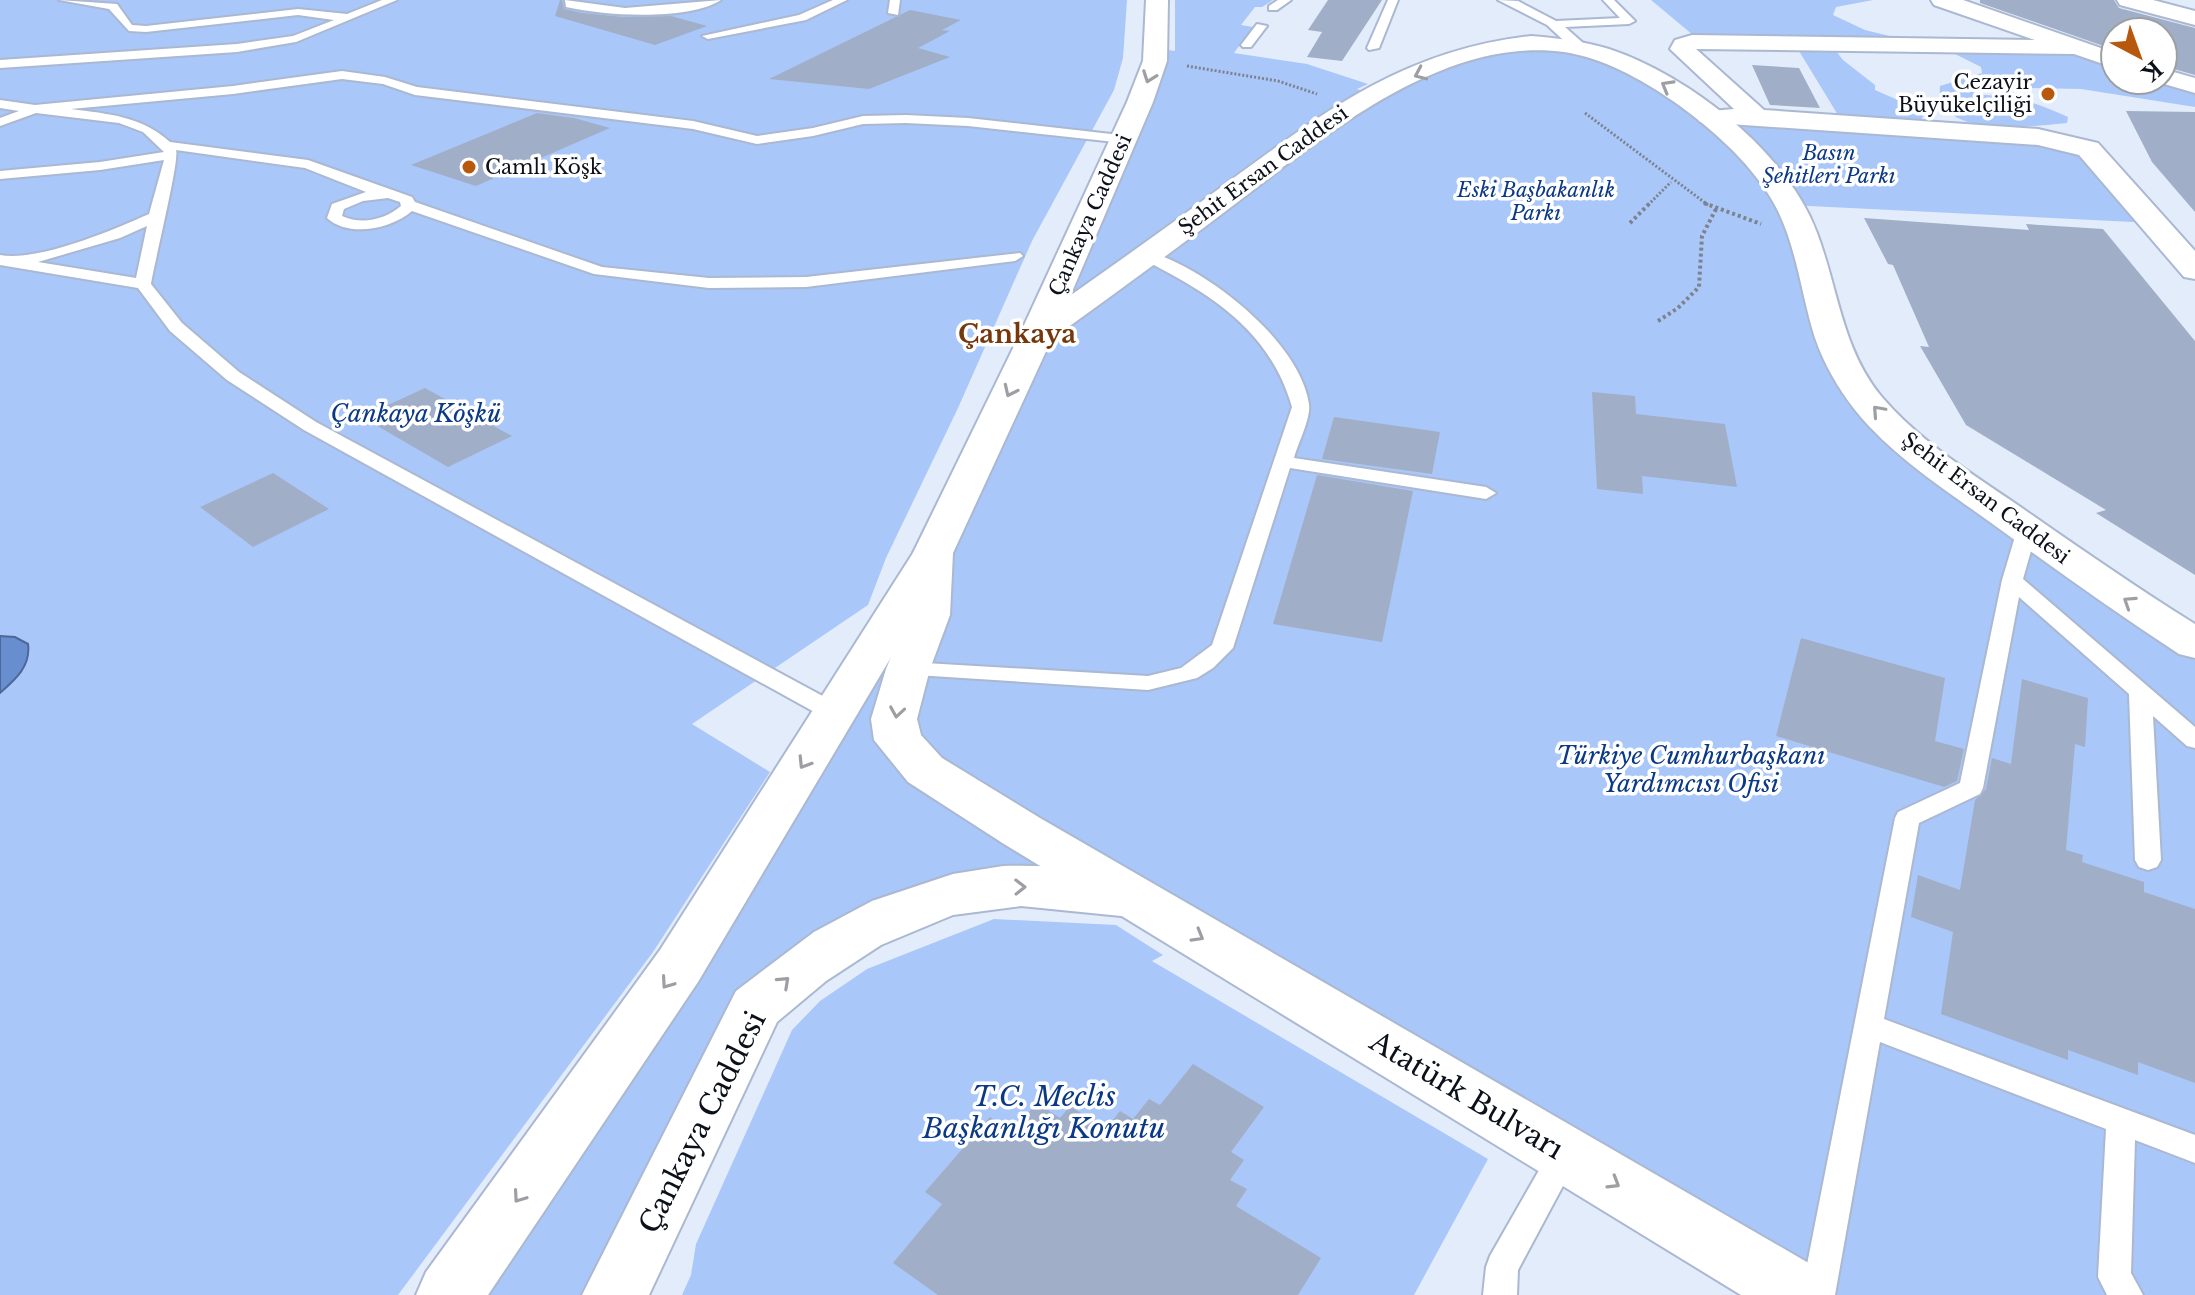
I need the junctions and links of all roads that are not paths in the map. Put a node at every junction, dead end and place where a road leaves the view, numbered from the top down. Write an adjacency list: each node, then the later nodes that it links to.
1 (64, 0): 16 (lane)
2 (392, 0): 16 (lane)
3 (570, 0): 4 (lane)
4 (716, 0)
5 (842, 0): 19 (lane)
6 (895, 0): 15 (lane)
7 (1157, 0): 31 (main road, Çankaya Caddesi, one-way to 31)
8 (1286, 0): 14 (lane)
9 (1393, 0): 22 (lane)
10 (1503, 0): 20 (lane)
11 (1608, 0): 20 (lane)
12 (1942, 0): 23 (main road)
13 (2128, 0): 17 (main road)
14 (1273, 8)
15 (894, 13)
16 (350, 18): 25 (lane)
17 (2195, 18)
18 (1261, 26): 21 (lane)
19 (708, 36)
20 (1566, 36): 28 (main road, Şehit Ersan Caddesi, one-way to 20); 38 (main road, Şehit Ersan Caddesi, one-way to 38)
21 (1247, 45)
22 (1373, 48)
23 (2071, 48): 24 (main road); 29 (main road)
24 (2099, 56)
25 (0, 64)
26 (0, 104): 27 (lane)
27 (35, 109): 30 (lane); 31 (lane); 32 (lane)
28 (1709, 117): 29 (main road); 45 (main road, Şehit Ersan Caddesi, one-way to 28)
29 (1757, 117): 40 (main road)
30 (0, 122)
31 (1124, 139): 42 (main road, Çankaya Caddesi)
32 (169, 150): 33 (lane); 34 (lane); 36 (lane)
33 (0, 175)
34 (383, 194): 35 (lane); 35 (lane)
35 (408, 205): 37 (lane)
36 (156, 216): 39 (lane); 41 (lane)
37 (1015, 256)
38 (1147, 256): 42 (main road, Şehit Ersan Caddesi); 43 (lane)
39 (8, 261): 41 (lane)
40 (2195, 270)
41 (143, 284): 51 (lane)
42 (1037, 334): 46 (main road, Çankaya Caddesi, one-way to 46)
43 (1285, 462): 44 (lane); 49 (lane)
44 (1486, 493)
45 (2027, 530): 47 (lane); 48 (main road, Şehit Ersan Caddesi, one-way to 45)
46 (933, 553): 49 (main road, Çankaya Caddesi); 51 (main road, Çankaya Caddesi)
47 (2012, 580): 50 (lane); 55 (lane)
48 (2195, 644)
49 (908, 669): 54 (main road, Çankaya Caddesi, one-way to 54)
50 (2140, 693): 52 (lane); 53 (lane)
51 (835, 713): 59 (main road, Çankaya Caddesi, one-way to 59)
52 (2195, 740)
53 (2148, 860)
54 (1131, 897): 58 (main road, Atatürk Bulvarı, one-way to 58); 60 (main road, Çankaya Caddesi, one-way to 54)
55 (1870, 1026): 56 (lane); 63 (lane)
56 (2121, 1121): 57 (lane); 64 (lane)
57 (2195, 1149)
58 (1566, 1153): 61 (lane); 62 (main road, Atatürk Bulvarı, one-way to 62)
59 (449, 1295)
60 (615, 1295)
61 (1500, 1295)
62 (1801, 1295)
63 (1818, 1295)
64 (2126, 1295)

